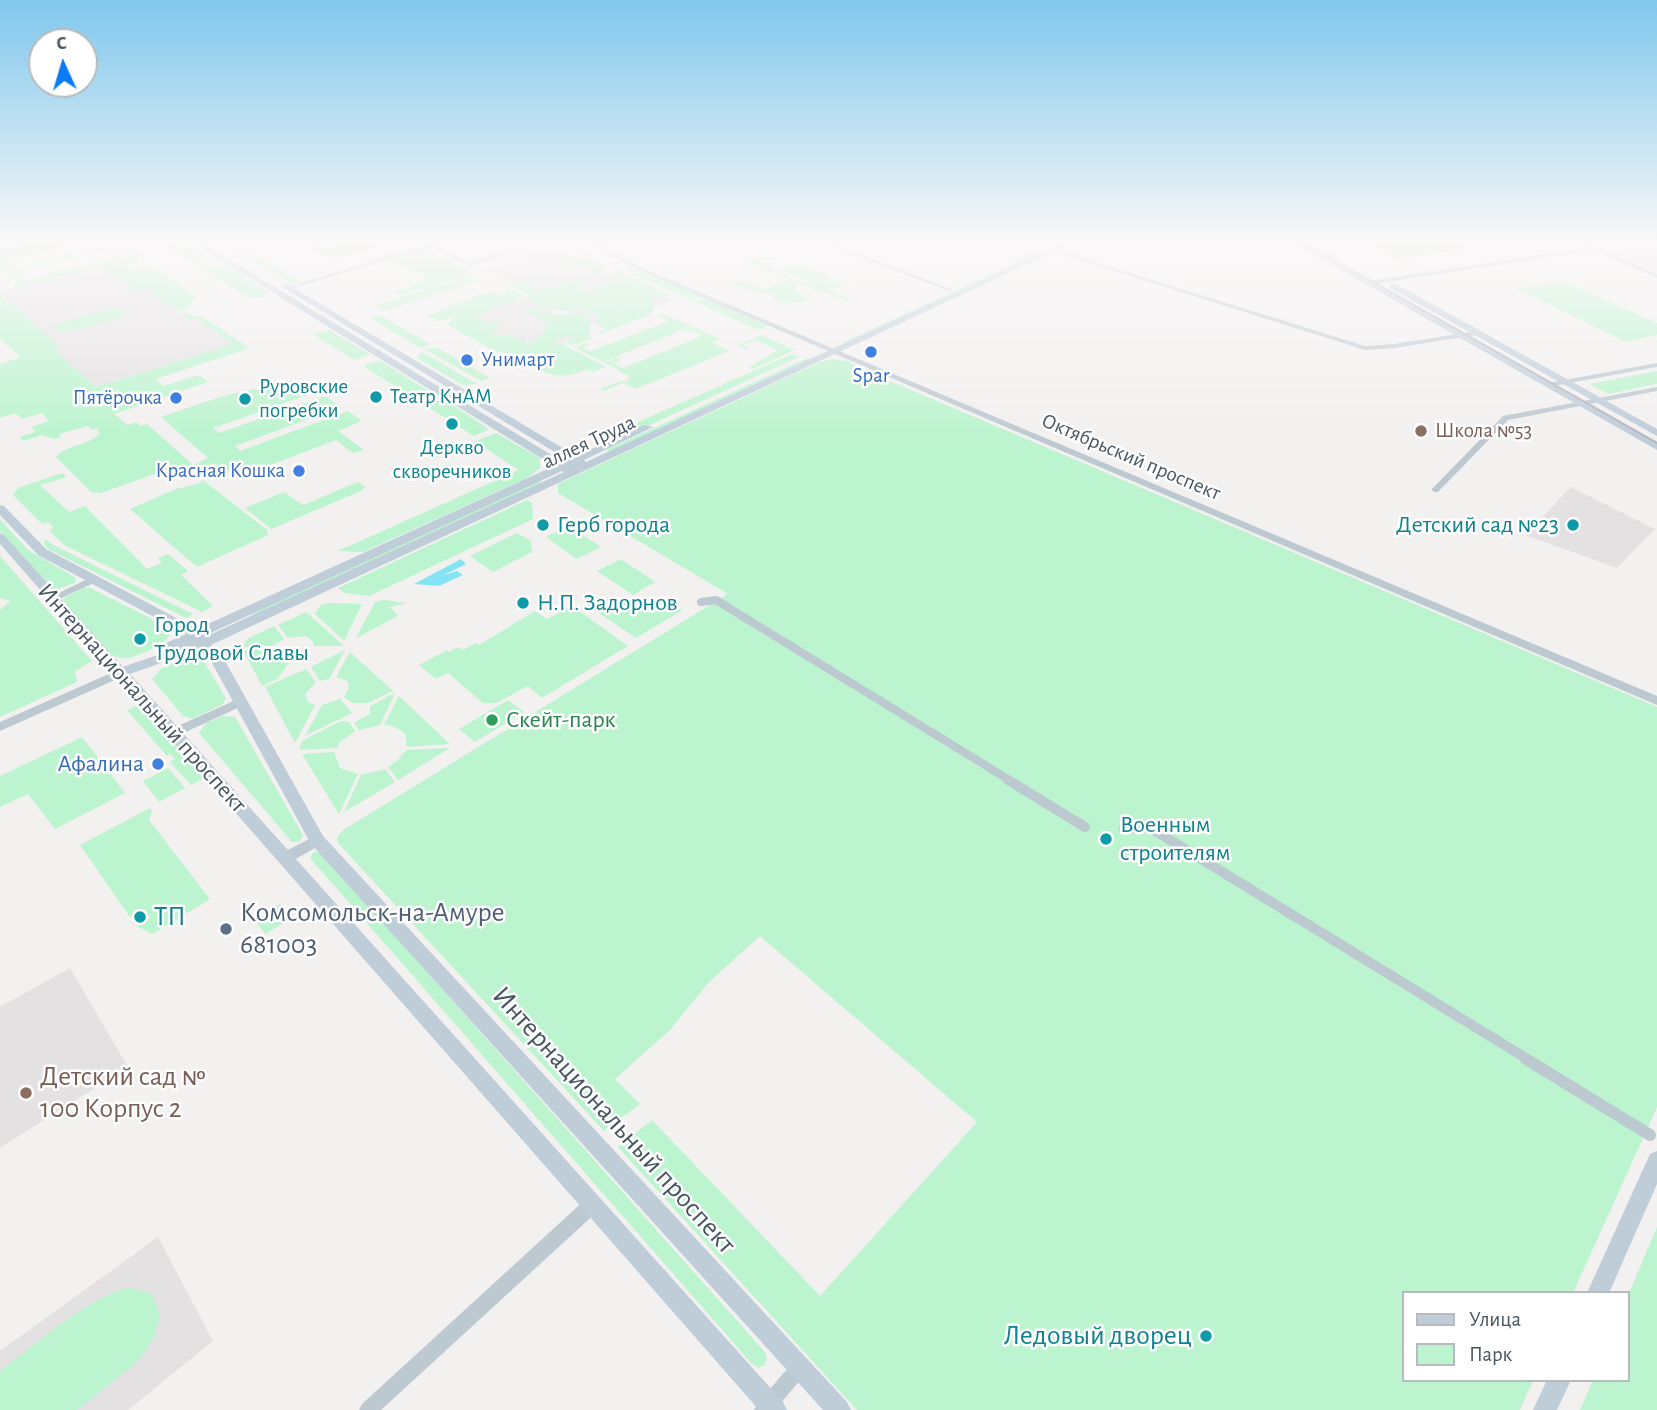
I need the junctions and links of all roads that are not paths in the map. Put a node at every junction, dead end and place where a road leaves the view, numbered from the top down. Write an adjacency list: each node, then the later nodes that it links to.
1 (300, 307): 10 (main road)
2 (319, 307): 9 (main road)
3 (731, 307): 13 (street, Октябрьский проспект)
4 (916, 307): 13 (main road, аллея Труда)
5 (920, 307): 13 (main road, аллея Труда)
6 (1238, 307): 12 (street)
7 (1410, 307): 12 (main road)
8 (1431, 307): 11 (main road)
9 (343, 321): 10 (main road); 14 (main road)
10 (330, 325): 15 (main road)
11 (1476, 332): 12 (street); 17 (main road)
12 (1460, 335): 18 (main road)
13 (829, 349): 28 (main road, аллея Труда); 28 (main road, аллея Труда); 37 (street, Октябрьский проспект)
14 (402, 356): 15 (main road); 20 (main road)
15 (389, 361): 21 (main road)
16 (1657, 365): 17 (street)
17 (1565, 382): 18 (street); 22 (main road)
18 (1548, 385): 23 (main road)
19 (1657, 389): 22 (street)
20 (458, 390): 21 (main road); 24 (main road)
21 (445, 395): 25 (main road)
22 (1598, 400): 23 (street); 26 (main road)
23 (1581, 404): 27 (main road); 29 (street)
24 (514, 423): 25 (main road); 28 (main road)
25 (500, 428): 28 (main road)
26 (1657, 433)
27 (1657, 447)
28 (570, 466): 35 (main road, аллея Труда)
29 (1435, 490)
30 (0, 508): 32 (main road, Интернациональный проспект)
31 (0, 537): 33 (main road, Интернациональный проспект)
32 (92, 580): 33 (street); 35 (main road, Интернациональный проспект)
33 (53, 598): 36 (main road, Интернациональный проспект)
34 (701, 602): 41 (street)
35 (199, 638): 36 (main road, аллея Труда); 38 (main road, Интернациональный проспект)
36 (120, 673): 39 (street, аллея Труда); 40 (main road, Интернациональный проспект)
37 (1657, 701)
38 (240, 702): 40 (street); 43 (main road, Интернациональный проспект)
39 (0, 727)
40 (173, 733): 44 (main road, Интернациональный проспект)
41 (1085, 827)
42 (1124, 829): 45 (street)
43 (317, 840): 44 (street); 49 (main road, Интернациональный проспект)
44 (285, 859): 47 (main road, Интернациональный проспект)
45 (1650, 1135)
46 (1657, 1161): 48 (main road)
47 (593, 1204): 51 (main road, Интернациональный проспект); 52 (street)
48 (1599, 1291)
49 (800, 1367): 51 (street); 53 (main road, Интернациональный проспект)
50 (1558, 1382): 54 (main road)
51 (769, 1408)
52 (368, 1410)
53 (839, 1410)
54 (1545, 1410)

